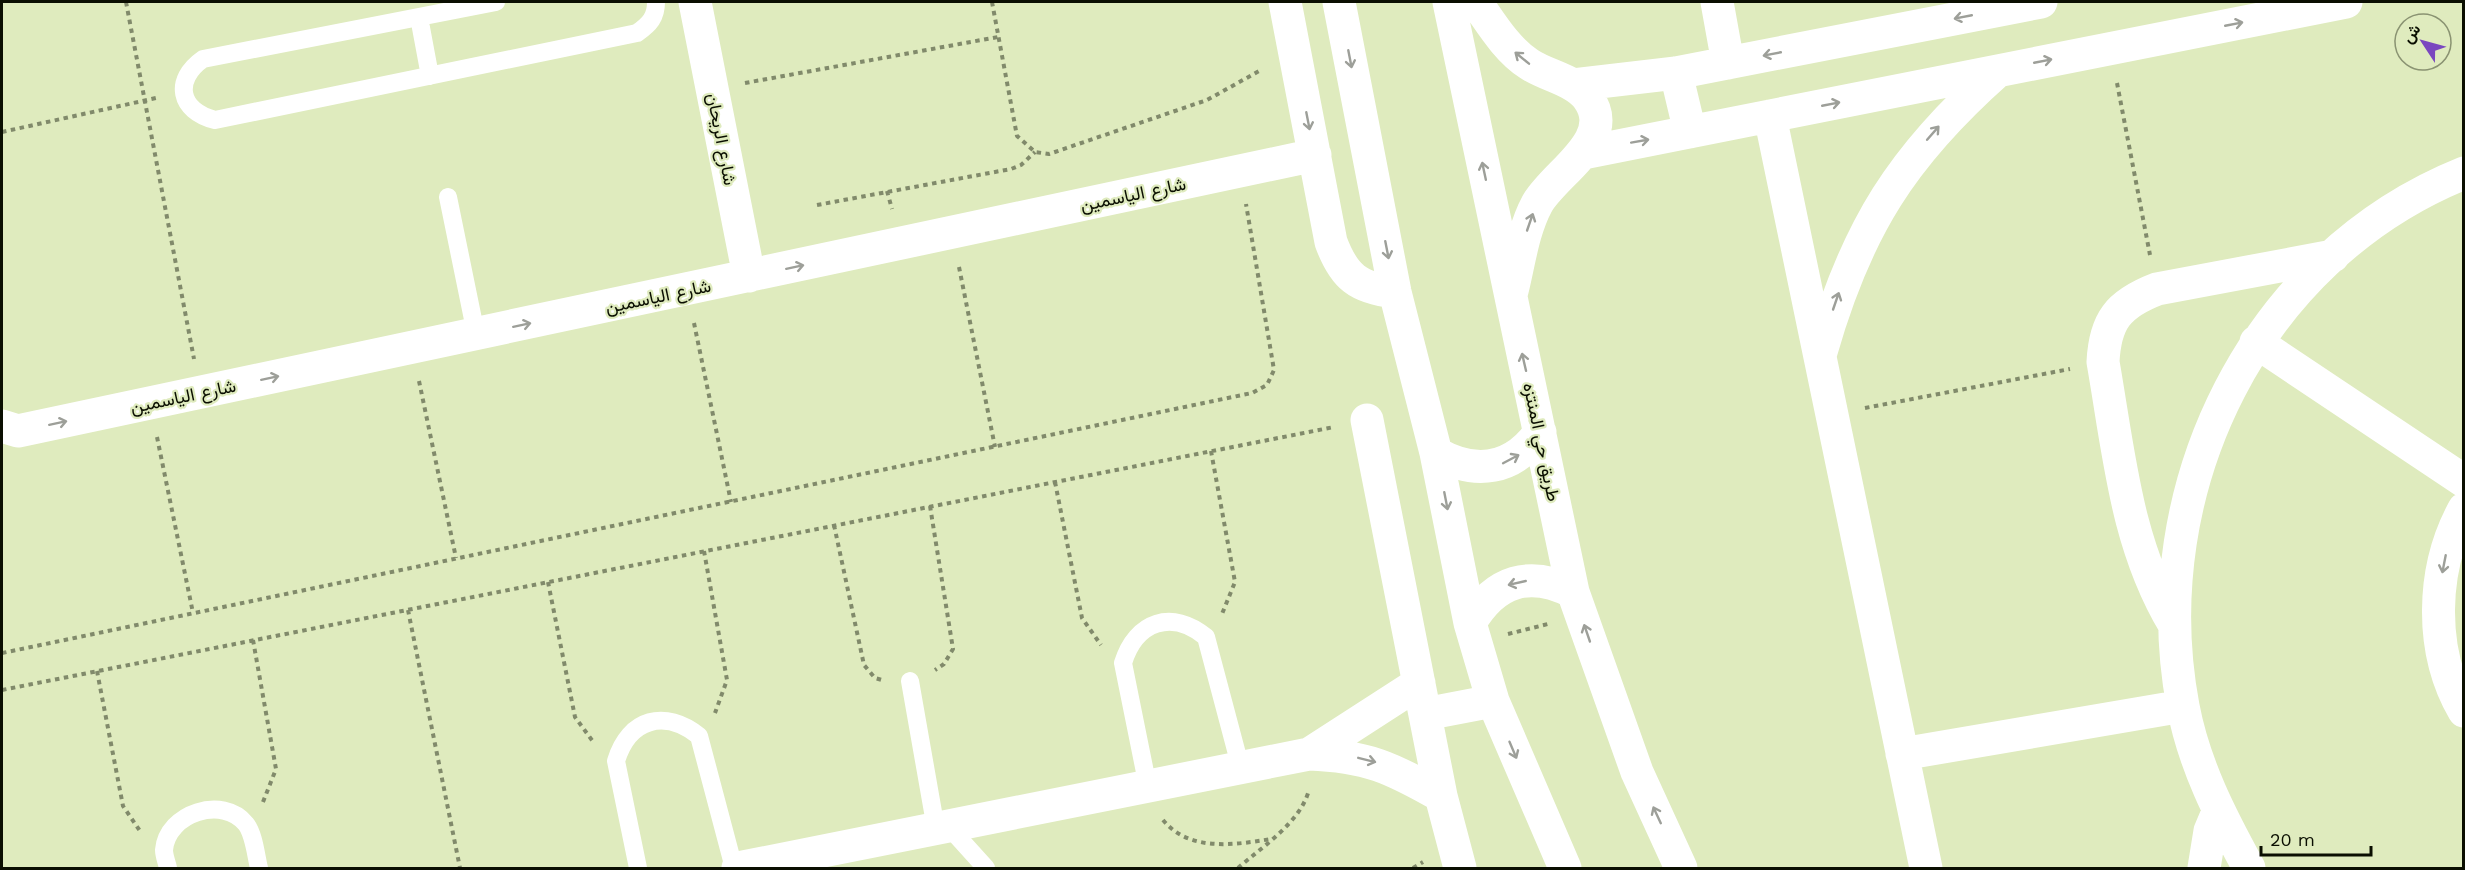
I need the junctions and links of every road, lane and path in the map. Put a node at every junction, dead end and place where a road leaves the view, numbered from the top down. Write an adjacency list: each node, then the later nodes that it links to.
1 (126, 2): 25 (path)
2 (496, 2): 14 (lane)
3 (656, 2): 21 (lane)
4 (695, 2): 40 (street, شارع الريحان)
5 (992, 2): 15 (path)
6 (1285, 2): 17 (street)
7 (1339, 2): 43 (street, one-way to 43)
8 (1449, 2): 44 (street, طريق حي المنتزه, one-way to 8)
9 (1476, 2): 23 (street, one-way to 9)
10 (1717, 2): 18 (street)
11 (2041, 2): 18 (street, one-way to 18)
12 (2346, 2): 13 (street)
13 (2266, 9): 16 (street, one-way to 13)
14 (419, 17): 21 (lane); 24 (lane)
15 (998, 37): 22 (path); 29 (path)
16 (2110, 48): 19 (street, one-way to 16); 41 (path)
17 (1297, 61): 29 (path); 31 (street, one-way to 31)
18 (1728, 63): 20 (street)
19 (1998, 70): 26 (street, one-way to 19); 48 (street, one-way to 19)
20 (1676, 73): 23 (street); 28 (street)
21 (430, 76): 24 (lane)
22 (769, 78)
23 (1573, 85): 30 (street)
24 (183, 92): 25 (path)
25 (146, 100): 27 (path); 50 (path)
26 (1770, 116): 28 (street); 48 (street)
27 (2, 132)
28 (1690, 132): 30 (street, one-way to 28)
29 (1035, 152): 34 (path)
30 (1582, 153): 44 (street, one-way to 30)
31 (1315, 155): 32 (street, شارع الياسمين); 43 (street)
32 (1241, 171): 38 (street, شارع الياسمين); 56 (path)
33 (2463, 173): 39 (street)
34 (887, 191): 36 (path); 37 (path)
35 (448, 197): 45 (lane)
36 (817, 205)
37 (891, 206)
38 (952, 233): 40 (street, شارع الياسمين, one-way to 38); 56 (path)
39 (2333, 256): 41 (street); 46 (street)
40 (749, 276): 42 (street, شارع الياسمين)
41 (2157, 289): 49 (street)
42 (688, 290): 45 (street, شارع الياسمين, one-way to 42); 61 (path)
43 (1395, 292): 58 (street)
44 (1510, 299): 55 (street, طريق حي المنتزه, one-way to 44)
45 (476, 334): 47 (street, شارع الياسمين)
46 (2256, 342): 59 (street); 71 (street)
47 (412, 348): 50 (street, شارع الياسمين, one-way to 47); 66 (path)
48 (1820, 357): 52 (street)
49 (2103, 362): 52 (path); 71 (street)
50 (200, 393): 51 (street, شارع الياسمين)
51 (150, 404): 54 (street, شارع الياسمين, one-way to 51); 70 (path)
52 (1832, 415): 86 (street)
53 (1367, 420): 57 (path); 80 (street)
54 (2, 426)
55 (1540, 432): 58 (street, one-way to 55); 68 (street, طريق حي المنتزه)
56 (995, 447): 61 (path)
57 (1211, 451): 60 (path); 73 (path)
58 (1436, 453): 72 (street, one-way to 72)
59 (2463, 481)
60 (1055, 482): 62 (path); 76 (path)
61 (731, 502): 66 (path)
62 (930, 506): 64 (path); 78 (path)
63 (2463, 509): 83 (street, one-way to 83)
64 (834, 525): 65 (path); 78 (path)
65 (704, 551): 67 (path); 84 (path)
66 (456, 559): 70 (path)
67 (548, 582): 69 (path); 87 (path)
68 (1577, 604): 72 (path); 72 (street, one-way to 72); 104 (street, طريق حي المنتزه, one-way to 68)
69 (408, 610): 74 (path); 97 (path)
70 (193, 613): 75 (path)
71 (2174, 624): 82 (street)
72 (1473, 632): 81 (street)
73 (1206, 637): 76 (lane); 88 (lane)
74 (253, 640): 77 (path); 92 (path)
75 (2, 653)
76 (1123, 663): 89 (lane)
77 (97, 671): 79 (path); 95 (path)
78 (910, 681): 93 (lane)
79 (2, 690)
80 (1422, 698): 81 (street); 85 (street); 90 (street)
81 (1493, 702): 103 (street, one-way to 103)
82 (2183, 706): 86 (street); 91 (street)
83 (2463, 711)
84 (699, 736): 87 (lane); 99 (lane)
85 (1309, 754): 88 (street); 90 (street, one-way to 90); 94 (path)
86 (1902, 754): 105 (street)
87 (616, 761): 98 (lane)
88 (1240, 768): 89 (street)
89 (1148, 787): 93 (street); 94 (path)
90 (1442, 796): 102 (street)
91 (2218, 812): 106 (street); 107 (street)
92 (247, 825): 95 (lane); 96 (lane)
93 (942, 828): 99 (street); 100 (lane)
94 (1271, 839): 101 (path)
95 (166, 860)
96 (259, 868)
97 (460, 868)
98 (638, 868)
99 (736, 868)
100 (986, 868)
101 (1238, 868)
102 (1460, 868)
103 (1564, 868)
104 (1681, 868)
105 (1926, 868)
106 (2204, 868)
107 (2249, 868)

